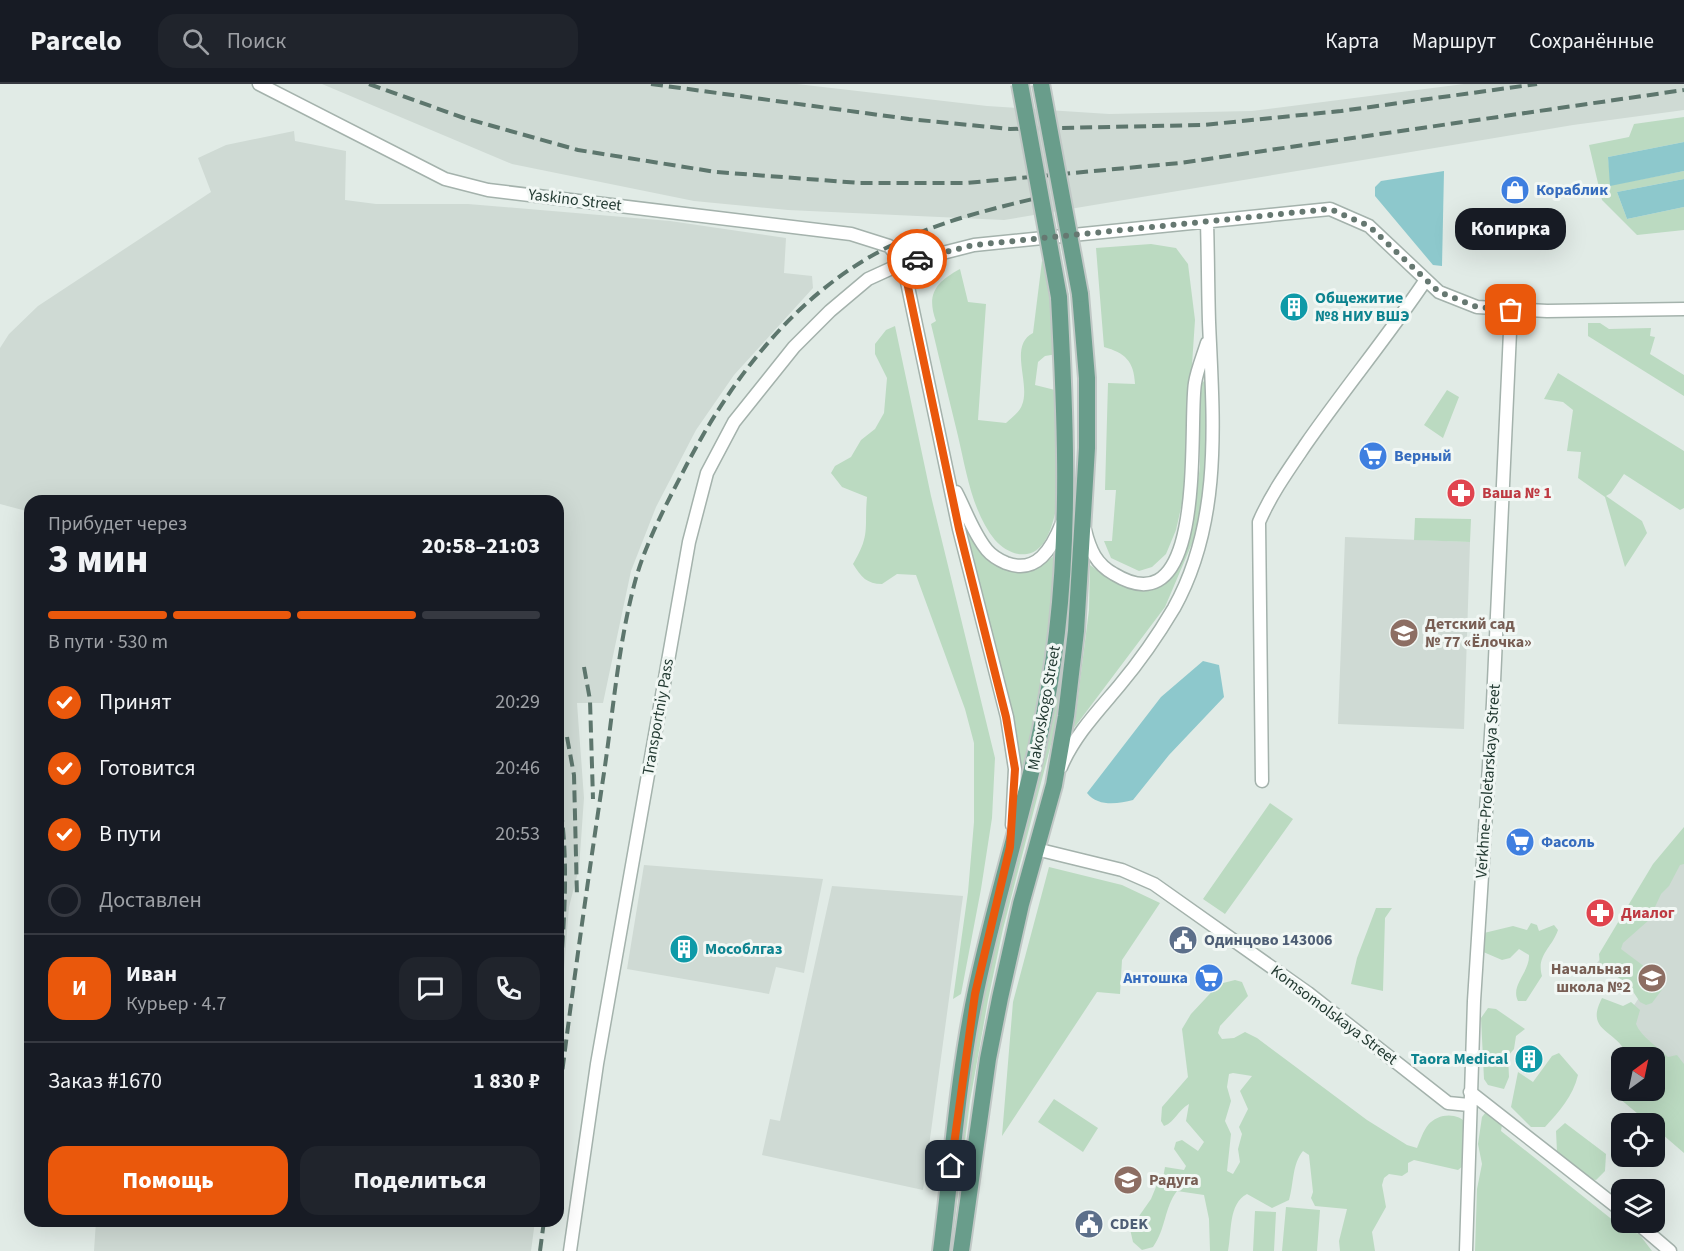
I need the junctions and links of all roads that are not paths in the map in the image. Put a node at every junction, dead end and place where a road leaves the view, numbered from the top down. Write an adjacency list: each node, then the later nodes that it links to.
1 (259, 84): 5 (street, Yaskino Street)
2 (1020, 84): 11 (main road, Makovskogo Street, bridge)
3 (1041, 84): 12 (main road, Makovskogo Street, bridge)
4 (1207, 222): 5 (street, Transportniy Pass); 6 (street, Transportniy Pass); 9 (street)
5 (903, 263): 10 (street); 21 (street, Transportniy Pass)
6 (1425, 280): 8 (street, Transportniy Pass); 13 (street)
7 (1684, 309): 8 (street, Transportniy Pass)
8 (1511, 310): 17 (street, Verkhne-Proletarskaya Street)
9 (1210, 334): 12 (street); 14 (street)
10 (950, 480): 11 (street); 15 (street)
11 (1064, 517): 15 (main road, Makovskogo Street)
12 (1082, 521): 14 (main road, Makovskogo Street)
13 (1262, 781)
14 (1054, 785): 16 (main road, Makovskogo Street)
15 (1010, 847): 22 (main road, Makovskogo Street)
16 (1036, 849): 18 (street, Komsomolskaya Street); 23 (main road, Makovskogo Street)
17 (1470, 1092): 18 (street, Verkhne-Proletarskaya Street); 19 (street)
18 (1469, 1105): 24 (street, Verkhne-Proletarskaya Street)
19 (1611, 1202)
20 (1649, 1233): 25 (street)
21 (570, 1251)
22 (941, 1251)
23 (961, 1251)
24 (1466, 1251)
25 (1670, 1251)

